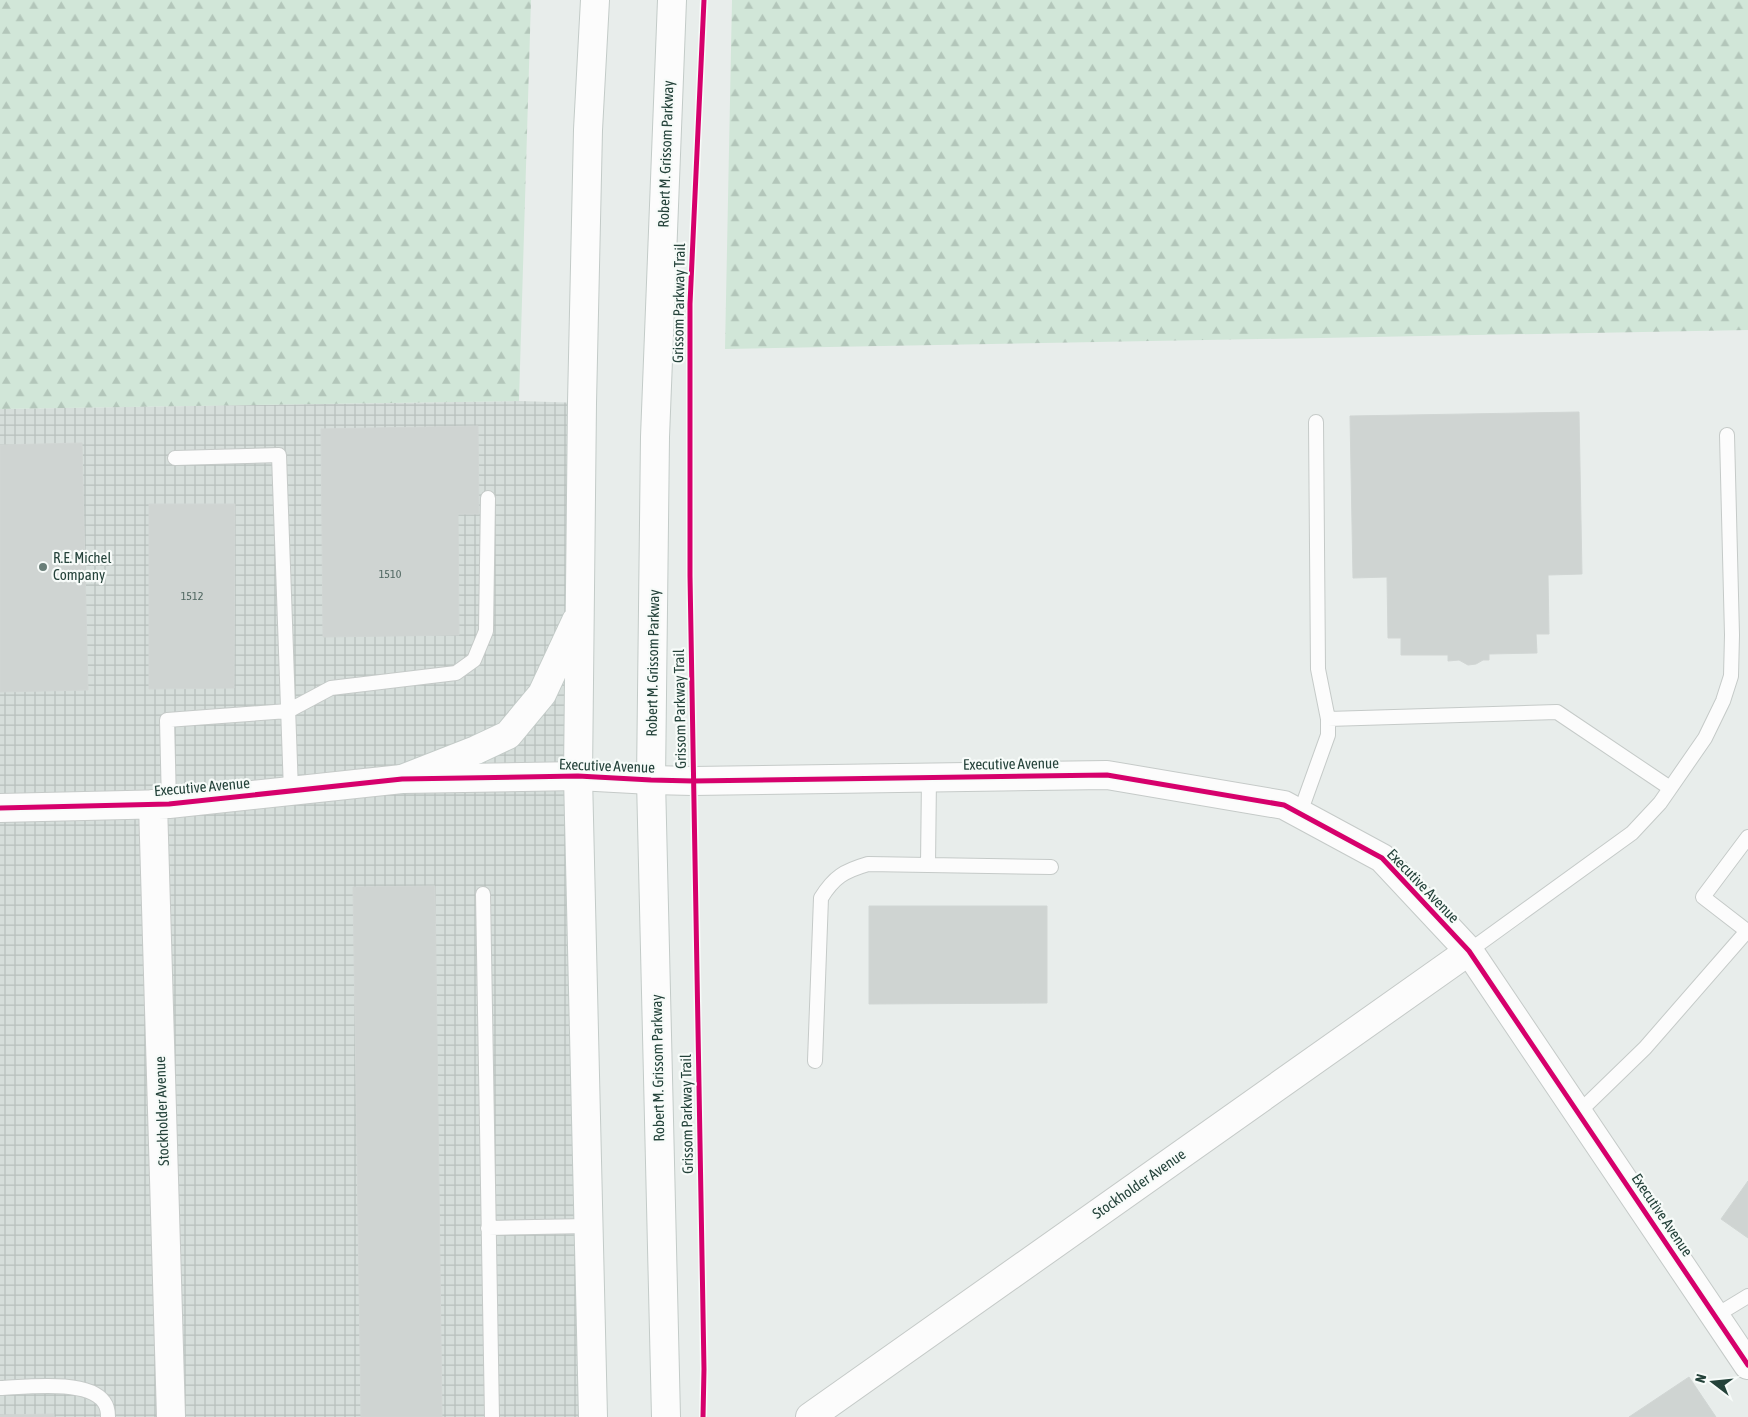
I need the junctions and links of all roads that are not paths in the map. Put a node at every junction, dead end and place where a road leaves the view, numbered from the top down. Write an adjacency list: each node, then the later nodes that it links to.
1 (595, 0): 7 (street)
2 (672, 0): 13 (street, Robert M. Grissom Parkway)
3 (1316, 422): 9 (lane)
4 (1727, 435): 14 (lane)
5 (174, 458): 8 (lane)
6 (488, 498): 8 (lane)
7 (580, 613): 10 (street); 12 (street)
8 (288, 711): 15 (lane); 16 (lane)
9 (1328, 719): 14 (lane); 18 (lane)
10 (578, 776): 12 (street, Executive Avenue); 13 (street, Executive Avenue); 27 (street)
11 (929, 777): 13 (street, Executive Avenue); 18 (street, Executive Avenue); 20 (lane)
12 (402, 779): 15 (street, Executive Avenue)
13 (651, 780): 37 (street, Robert M. Grissom Parkway)
14 (1670, 788): 24 (lane)
15 (291, 791): 16 (street, Executive Avenue)
16 (161, 804): 17 (street, Executive Avenue); 34 (street, Stockholder Avenue)
17 (0, 808)
18 (1300, 813): 24 (street, Executive Avenue)
19 (1748, 837): 23 (lane)
20 (928, 865): 21 (lane); 25 (lane)
21 (1051, 867)
22 (483, 894): 28 (lane)
23 (1747, 931): 26 (lane)
24 (1469, 951): 26 (street, Executive Avenue); 38 (street, Stockholder Avenue)
25 (815, 1061)
26 (1578, 1113): 30 (street, Executive Avenue)
27 (588, 1226): 28 (lane); 36 (street)
28 (488, 1228): 35 (lane)
29 (1748, 1296): 30 (lane)
30 (1715, 1316): 31 (street, Executive Avenue)
31 (1748, 1365)
32 (0, 1388): 33 (lane)
33 (108, 1417)
34 (170, 1417)
35 (492, 1417)
36 (593, 1417)
37 (666, 1417)
38 (810, 1417)

